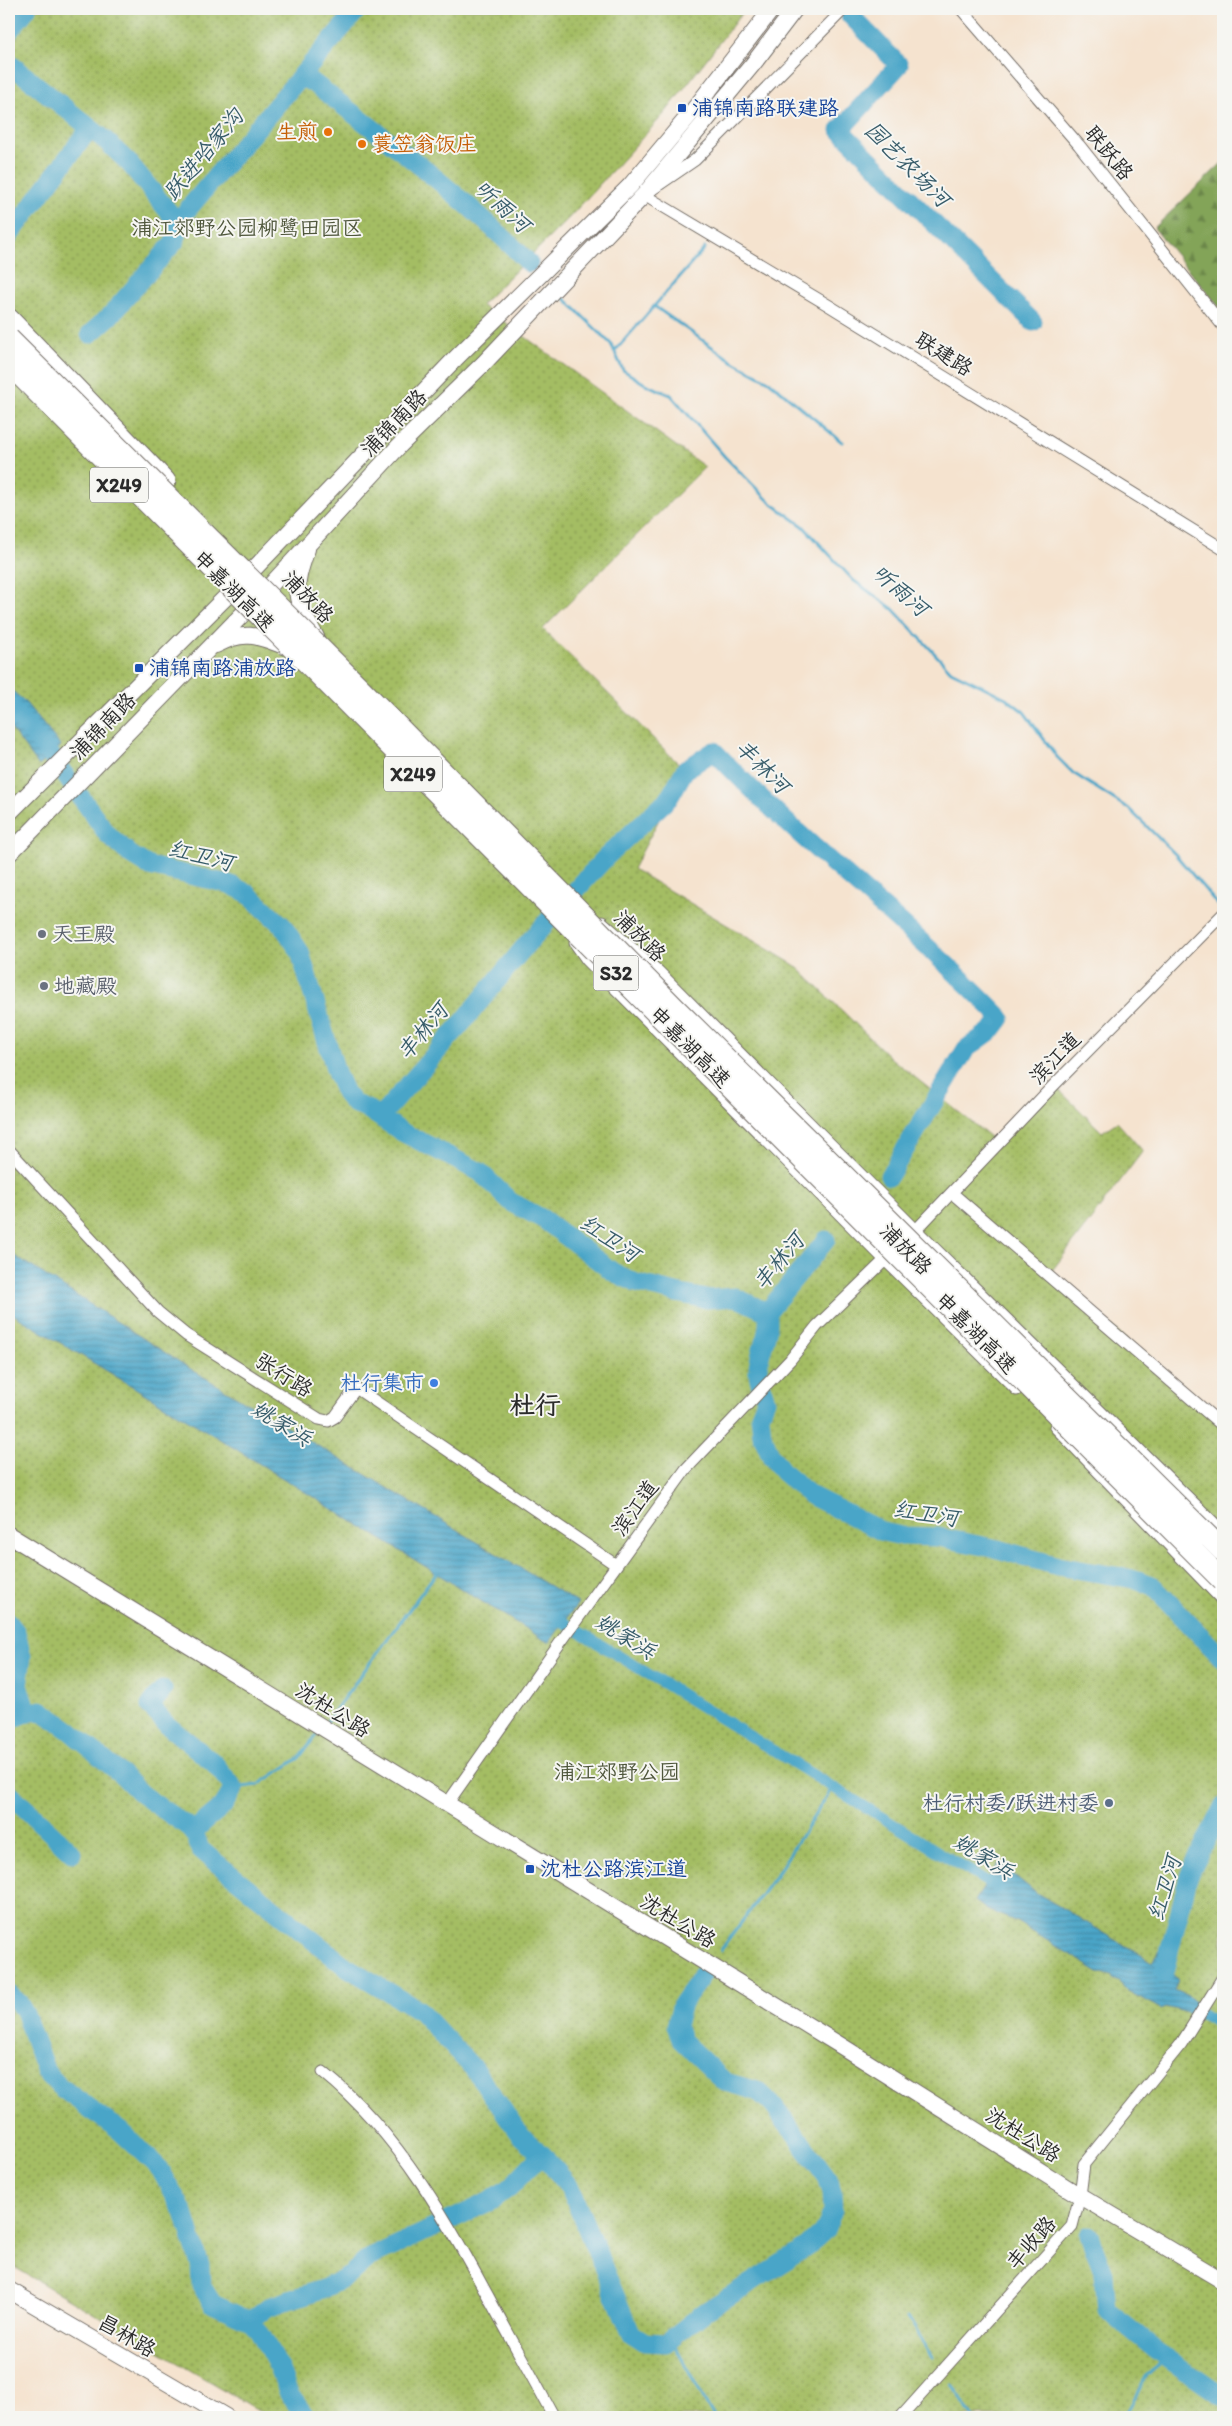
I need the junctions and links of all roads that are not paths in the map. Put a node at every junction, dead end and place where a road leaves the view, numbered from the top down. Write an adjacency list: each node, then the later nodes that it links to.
1 (772, 9): 13 (main road, 浦锦南路)
2 (796, 9): 5 (main road, 浦锦南路)
3 (844, 9): 5 (street)
4 (961, 9): 7 (street, 联跃路)
5 (644, 195): 11 (main road, 浦锦南路); 12 (street, 联建路)
6 (9, 318): 13 (main road, 浦放路)
7 (1223, 326)
8 (9, 339): 33 (highway, 申嘉湖高速 / S32, bridge)
9 (9, 364): 35 (highway, 申嘉湖高速 / S32, bridge)
10 (9, 378): 15 (main road, 浦放路 / X249)
11 (312, 540): 14 (main road, 浦锦南路); 17 (main road)
12 (1223, 548)
13 (252, 570): 14 (main road, 浦放路); 15 (main road, 浦锦南路)
14 (268, 588): 16 (main road, 浦锦南路); 17 (main road, 浦放路)
15 (229, 593): 16 (main road, 浦放路 / X249); 20 (main road, 浦锦南路)
16 (246, 610): 18 (main road, 浦放路 / X249); 19 (main road, 浦锦南路)
17 (316, 637): 22 (main road, 浦放路, bridge)
18 (284, 646): 19 (main road); 24 (main road, 浦放路 / X249)
19 (209, 648): 21 (main road, 浦锦南路)
20 (9, 814)
21 (9, 854)
22 (576, 903): 27 (street, 浦放路); 32 (main road, 浦放路, bridge)
23 (1223, 914): 26 (street, 滨江道)
24 (560, 922): 28 (street, 浦放路); 36 (main road, 浦放路, bridge)
25 (9, 1150): 34 (street, 张行路)
26 (952, 1192): 27 (street, 滨江道); 29 (street)
27 (916, 1230): 30 (street, 浦放路)
28 (885, 1260): 34 (street, 滨江道); 37 (street, 浦放路)
29 (1223, 1426)
30 (1223, 1532)
31 (9, 1536): 38 (main road, 沈杜公路)
32 (1223, 1547)
33 (1223, 1551)
34 (616, 1565): 38 (street, 滨江道)
35 (1223, 1581)
36 (1223, 1585)
37 (1223, 1601)
38 (447, 1804): 41 (main road, 沈杜公路)
39 (1223, 1976): 41 (street, 丰收路)
40 (323, 2072): 47 (street)
41 (1080, 2196): 42 (main road, 沈杜公路); 48 (street, 丰收路)
42 (1223, 2281)
43 (9, 2290): 46 (main road, 昌林路)
44 (9, 2300): 45 (main road, 昌林路)
45 (207, 2417)
46 (226, 2417)
47 (554, 2417)
48 (901, 2417)

